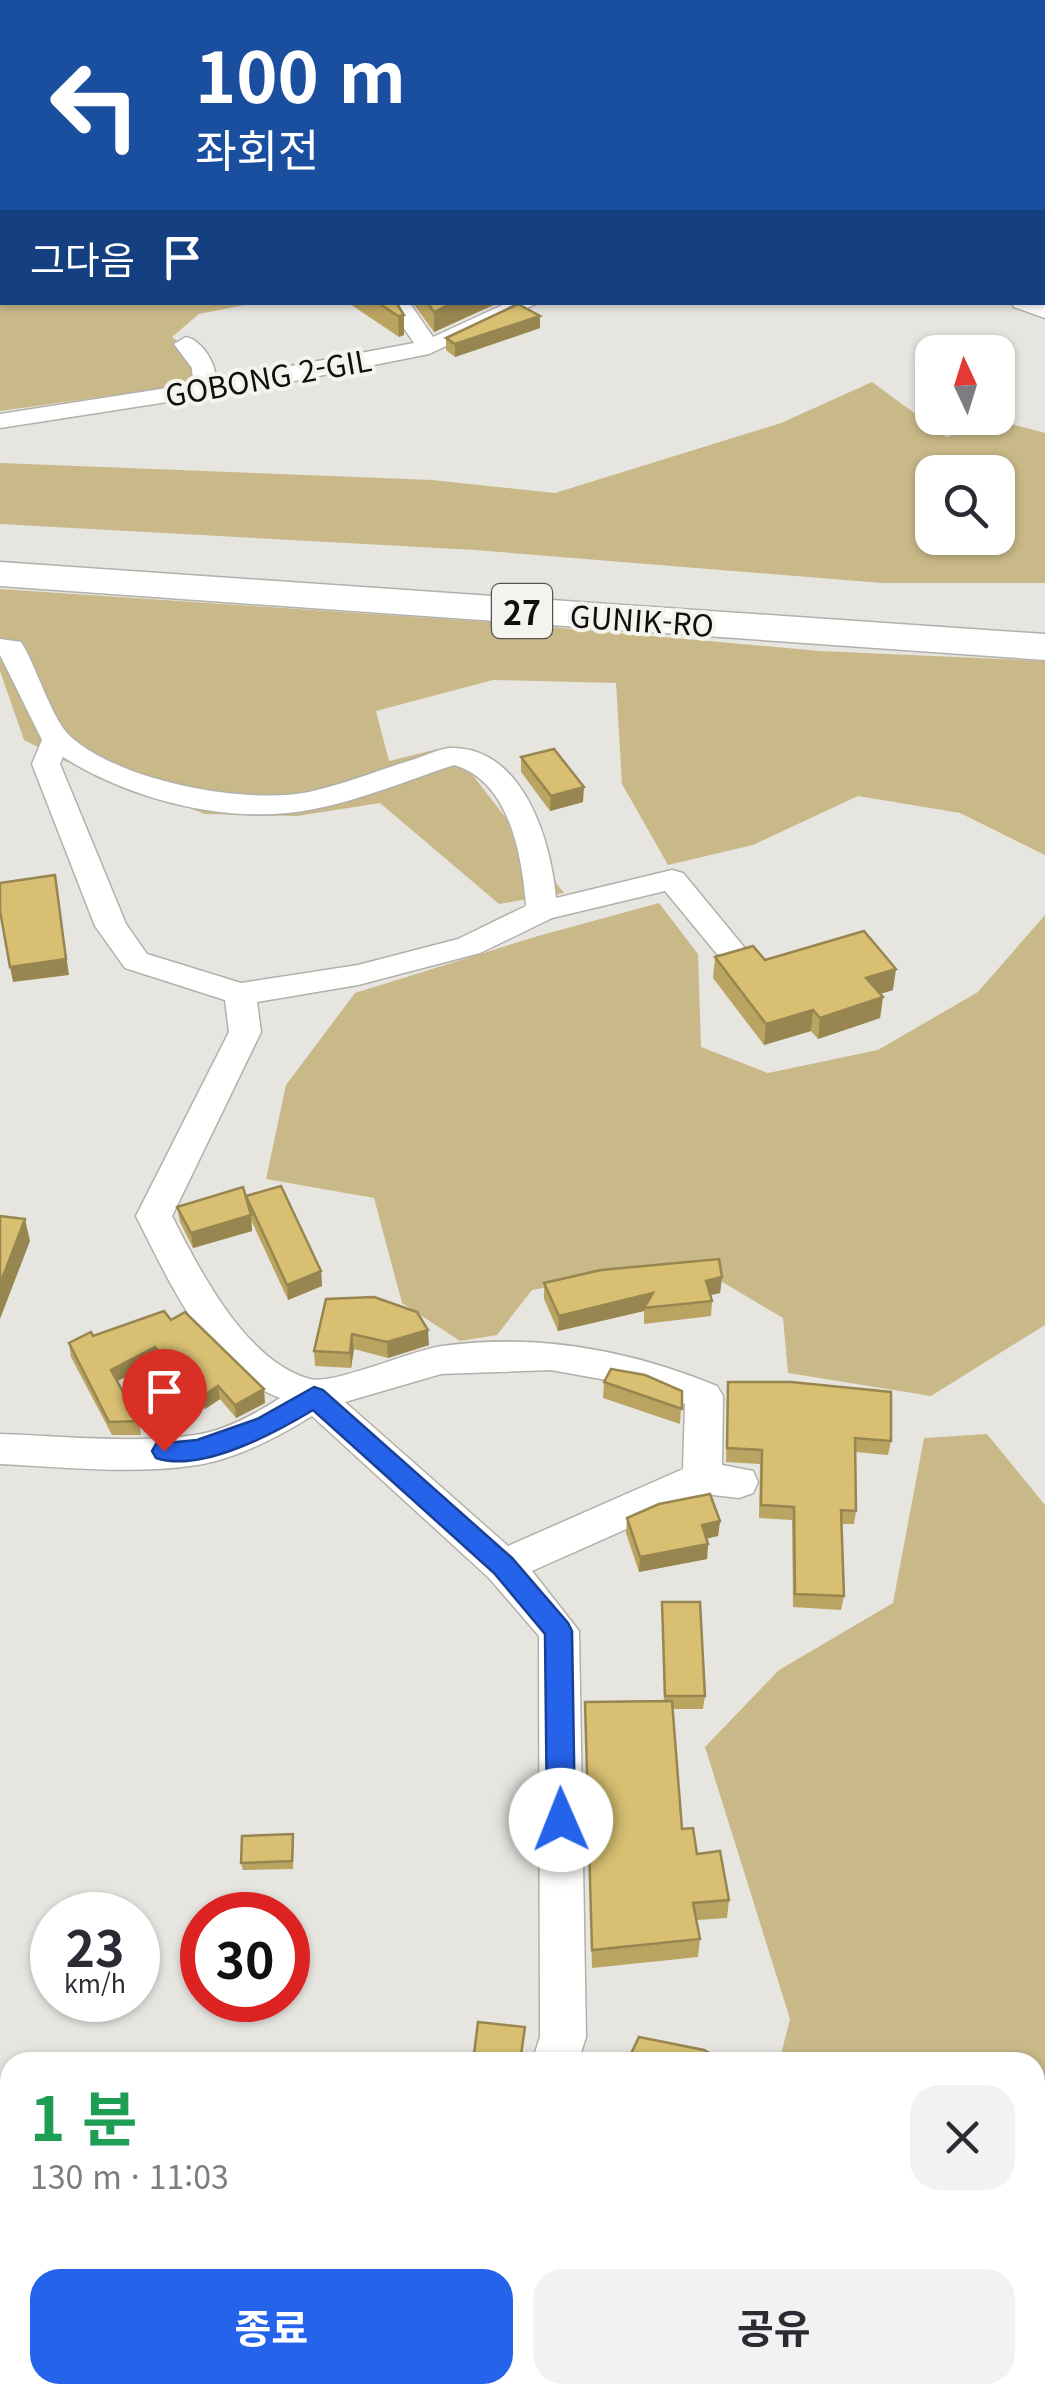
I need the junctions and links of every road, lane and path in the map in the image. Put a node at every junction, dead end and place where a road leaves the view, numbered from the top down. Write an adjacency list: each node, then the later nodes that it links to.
1 (399, 305): 4 (street)
2 (522, 305): 4 (street, GOBONG 2-GIL)
3 (186, 344): 5 (street)
4 (428, 347): 5 (street, GOBONG 2-GIL)
5 (205, 388): 6 (street, GOBONG 2-GIL)
6 (0, 420)
7 (0, 554): 10 (highway, GUNIK-RO / 27)
8 (0, 574): 12 (highway, GUNIK-RO / 27)
9 (1045, 608): 10 (highway)
10 (869, 613): 11 (highway, GUNIK-RO / 27)
11 (1045, 624)
12 (906, 638): 13 (highway, GUNIK-RO / 27); 15 (highway)
13 (1045, 646)
14 (0, 647): 16 (street)
15 (1045, 665)
16 (56, 740): 17 (street); 19 (street)
17 (542, 910): 18 (street); 19 (street)
18 (728, 947)
19 (240, 994): 20 (street)
20 (314, 1396): 21 (street); 22 (street); 22 (street)
21 (0, 1449)
22 (503, 1566): 23 (street)
23 (558, 2052)

